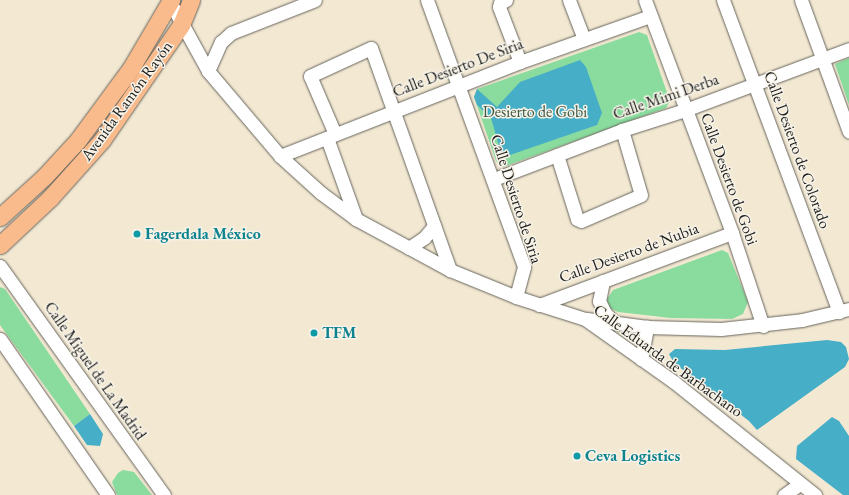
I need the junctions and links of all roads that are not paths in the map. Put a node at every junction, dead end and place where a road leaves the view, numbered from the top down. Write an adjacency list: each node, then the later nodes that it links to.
1 (192, 0): 11 (main road, Avenida Ramón Rayón)
2 (315, 0): 16 (street)
3 (427, 0): 18 (street, Calle Desierto de Siria)
4 (506, 0): 15 (street)
5 (569, 0): 12 (street)
6 (645, 0): 10 (street, Calle Desierto de Gobi)
7 (723, 0): 17 (street, Calle Desierto de Colorado)
8 (800, 0): 14 (street)
9 (170, 1): 11 (street, Calle Eduarda de Barbachano); 27 (main road, Avenida Ramón Rayón)
10 (650, 16): 12 (street, Calle Desierto De Siria); 20 (street, Calle Desierto de Gobi)
11 (181, 25): 16 (street, Calle Eduarda de Barbachano); 31 (main road, Avenida Ramón Rayón)
12 (584, 39): 15 (street, Calle Desierto De Siria)
13 (849, 49): 14 (street, Calle Mimi Derba)
14 (822, 58): 17 (street, Calle Mimi Derba); 22 (street)
15 (520, 62): 18 (street, Calle Desierto De Siria)
16 (208, 71): 25 (street, Calle Eduarda de Barbachano)
17 (755, 84): 20 (street, Calle Mimi Derba); 38 (street, Calle Desierto de Colorado)
18 (459, 86): 19 (street, Calle Desierto De Siria); 26 (street, Calle Desierto de Siria)
19 (395, 110): 23 (street, Calle Desierto De Siria); 23 (street); 29 (street)
20 (685, 110): 21 (street, Calle Mimi Derba); 30 (street, Calle Desierto de Gobi)
21 (622, 130): 24 (street, Calle Mimi Derba); 24 (street)
22 (849, 132)
23 (331, 136): 25 (street, Calle Desierto De Siria); 28 (street)
24 (556, 155): 26 (street, Calle Mimi Derba)
25 (280, 156): 28 (street, Calle Eduarda de Barbachano)
26 (494, 180): 36 (street, Calle Desierto de Siria)
27 (0, 217)
28 (356, 219): 32 (street, Calle Eduarda de Barbachano)
29 (434, 226): 32 (street); 34 (street)
30 (732, 233): 35 (street, Calle Desierto de Nubia); 41 (street, Calle Desierto de Gobi)
31 (0, 245)
32 (409, 248): 34 (street, Calle Eduarda de Barbachano)
33 (0, 266): 47 (street, Calle Miguel de La Madrid)
34 (450, 270): 36 (street, Calle Eduarda de Barbachano)
35 (603, 281): 37 (street, Calle Desierto de Nubia); 40 (street)
36 (516, 297): 37 (street, Calle Eduarda de Barbachano)
37 (539, 305): 39 (street, Calle Eduarda de Barbachano)
38 (844, 310): 41 (street)
39 (585, 319): 40 (street); 44 (street, Calle Eduarda de Barbachano)
40 (614, 323): 42 (street)
41 (763, 326): 42 (street)
42 (647, 327): 44 (street)
43 (0, 339): 46 (street)
44 (641, 359): 45 (street, Calle Eduarda de Barbachano)
45 (800, 484): 48 (street); 49 (street, Calle Eduarda de Barbachano)
46 (108, 495)
47 (164, 495)
48 (784, 495)
49 (815, 495)

